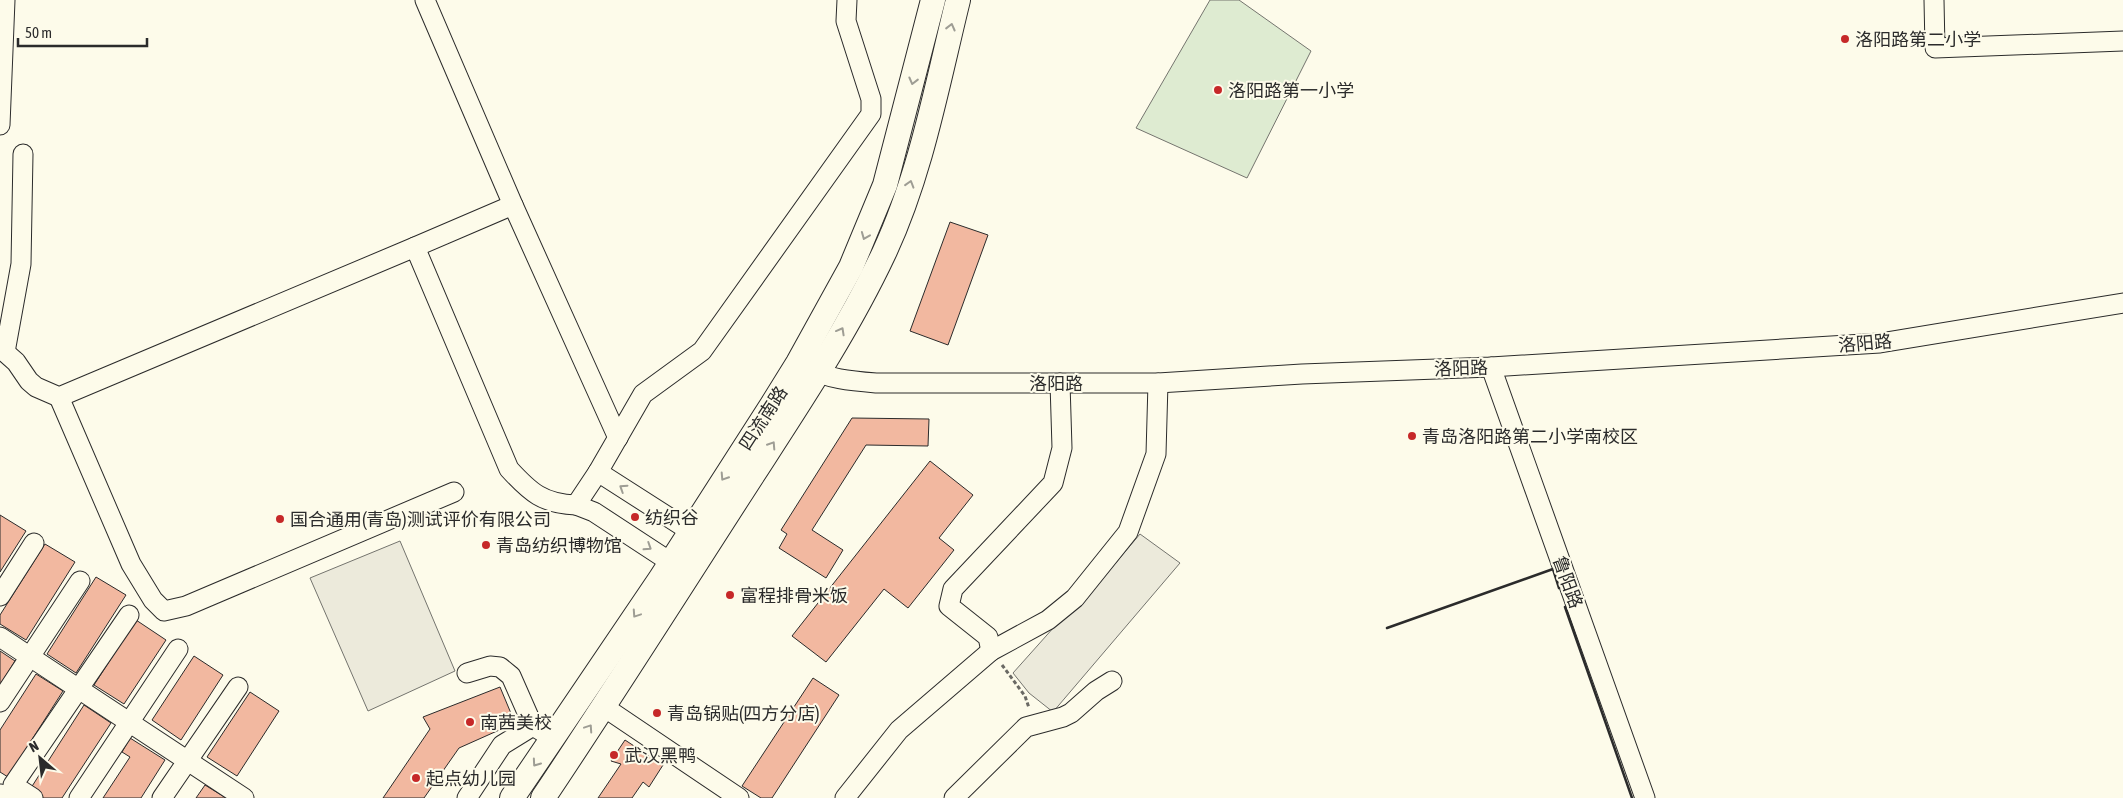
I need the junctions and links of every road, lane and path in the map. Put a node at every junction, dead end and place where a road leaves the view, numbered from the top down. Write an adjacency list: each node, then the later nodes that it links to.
1 (6, 0): 8 (street)
2 (425, 0): 10 (street)
3 (847, 0): 19 (street)
4 (933, 0): 15 (main road, 四流南路, one-way to 15)
5 (958, 0): 15 (main road, 四流南路, one-way to 5)
6 (1934, 0): 7 (street)
7 (2123, 41)
8 (0, 125)
9 (23, 154): 13 (street)
10 (513, 205): 11 (street); 19 (street)
11 (415, 247): 18 (street); 22 (street)
12 (2123, 303): 14 (street, 洛阳路)
13 (2, 350): 18 (street)
14 (1491, 367): 17 (street, 洛阳路); 53 (street, 鲁阳路)
15 (808, 368): 16 (street, 洛阳路); 23 (main road, 四流南路)
16 (1060, 383): 17 (street, 洛阳路); 31 (street)
17 (1158, 383): 31 (street)
18 (59, 397): 21 (street)
19 (618, 438): 20 (street)
20 (598, 472): 22 (street); 23 (street, one-way to 20)
21 (454, 492)
22 (576, 505): 25 (street, one-way to 25)
23 (699, 537): 25 (main road, 四流南路)
24 (34, 544): 27 (street)
25 (680, 568): 38 (main road, 四流南路); 41 (main road, 四流南路, one-way to 41)
26 (80, 582): 32 (street)
27 (0, 596)
28 (129, 615): 36 (street)
29 (0, 637): 32 (street)
30 (178, 649): 39 (street)
31 (990, 651): 40 (path); 51 (street)
32 (30, 657): 36 (street); 37 (street)
33 (467, 673): 41 (street)
34 (1112, 681): 40 (street)
35 (238, 687): 42 (street)
36 (78, 689): 39 (street); 43 (street)
37 (0, 702)
38 (604, 707): 49 (main road, 四流南路, one-way to 38); 50 (street)
39 (129, 722): 42 (street); 44 (street)
40 (1026, 727): 52 (street)
41 (543, 732): 47 (street); 48 (main road, 四流南路, one-way to 48)
42 (188, 760): 45 (street); 46 (street)
43 (33, 798)
44 (79, 798)
45 (162, 798)
46 (244, 798)
47 (467, 798)
48 (512, 798)
49 (543, 798)
50 (739, 798)
51 (845, 798)
52 (954, 798)
53 (1645, 798)

